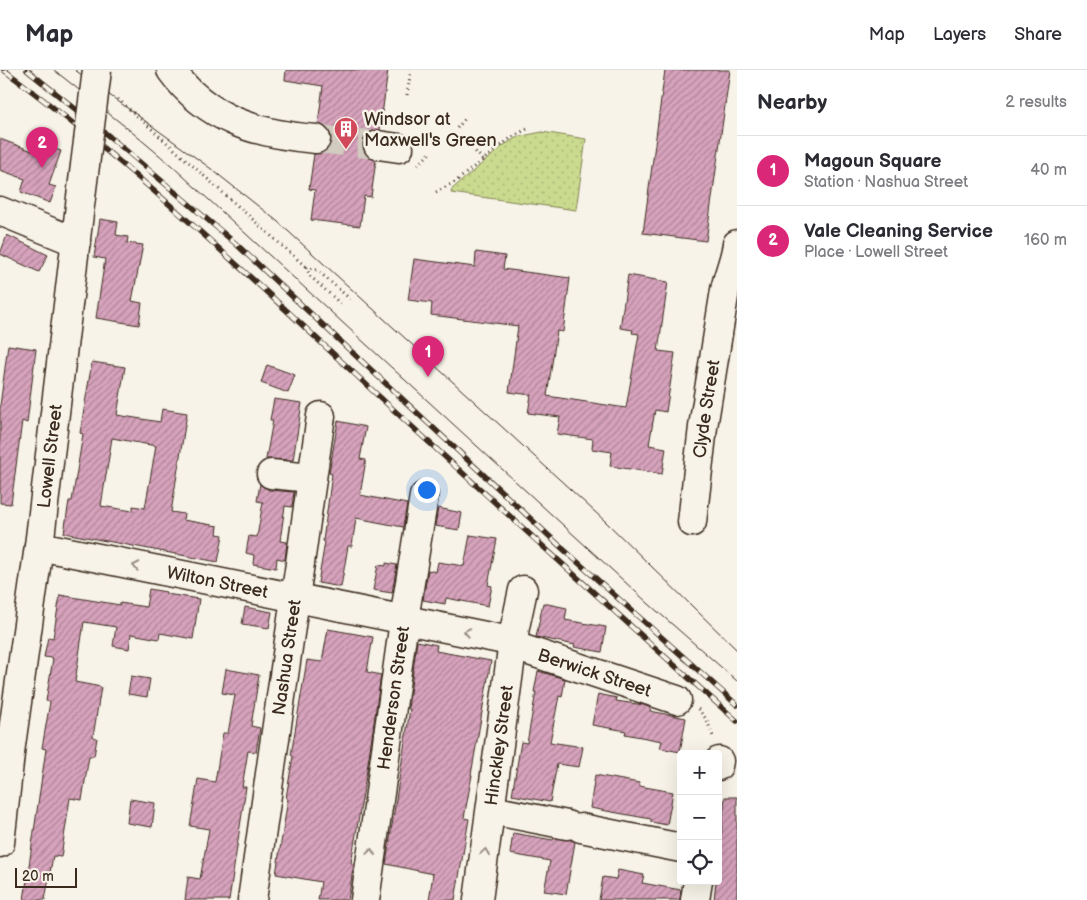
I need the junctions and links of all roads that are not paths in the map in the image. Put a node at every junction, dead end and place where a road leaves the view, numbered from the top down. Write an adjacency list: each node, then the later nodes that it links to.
1 (97, 70): 5 (street, Lowell Street, bridge)
2 (171, 70): 3 (street)
3 (316, 139)
4 (0, 211): 5 (street)
5 (76, 242): 13 (street, Lowell Street)
6 (737, 244): 7 (street, Clyde Street)
7 (732, 278): 12 (street, Clyde Street)
8 (321, 416): 10 (street, Nashua Street)
9 (271, 474): 10 (street)
10 (311, 478): 15 (street, Nashua Street)
11 (424, 496): 16 (street, Henderson Street)
12 (692, 522)
13 (39, 546): 15 (street, Wilton Street, one-way to 13); 20 (street, Lowell Street)
14 (523, 590): 17 (street, Hinckley Street)
15 (294, 598): 16 (street, Wilton Street); 23 (street, Nashua Street)
16 (404, 620): 17 (street, Wilton Street, one-way to 16); 24 (street, Henderson Street, one-way to 16)
17 (514, 646): 18 (street, Berwick Street); 19 (street, Hinckley Street)
18 (676, 700)
19 (490, 810): 21 (street); 25 (street, Hinckley Street, one-way to 19)
20 (0, 843)
21 (677, 847)
22 (697, 885): 26 (street)
23 (252, 900)
24 (365, 900)
25 (478, 900)
26 (695, 900)

